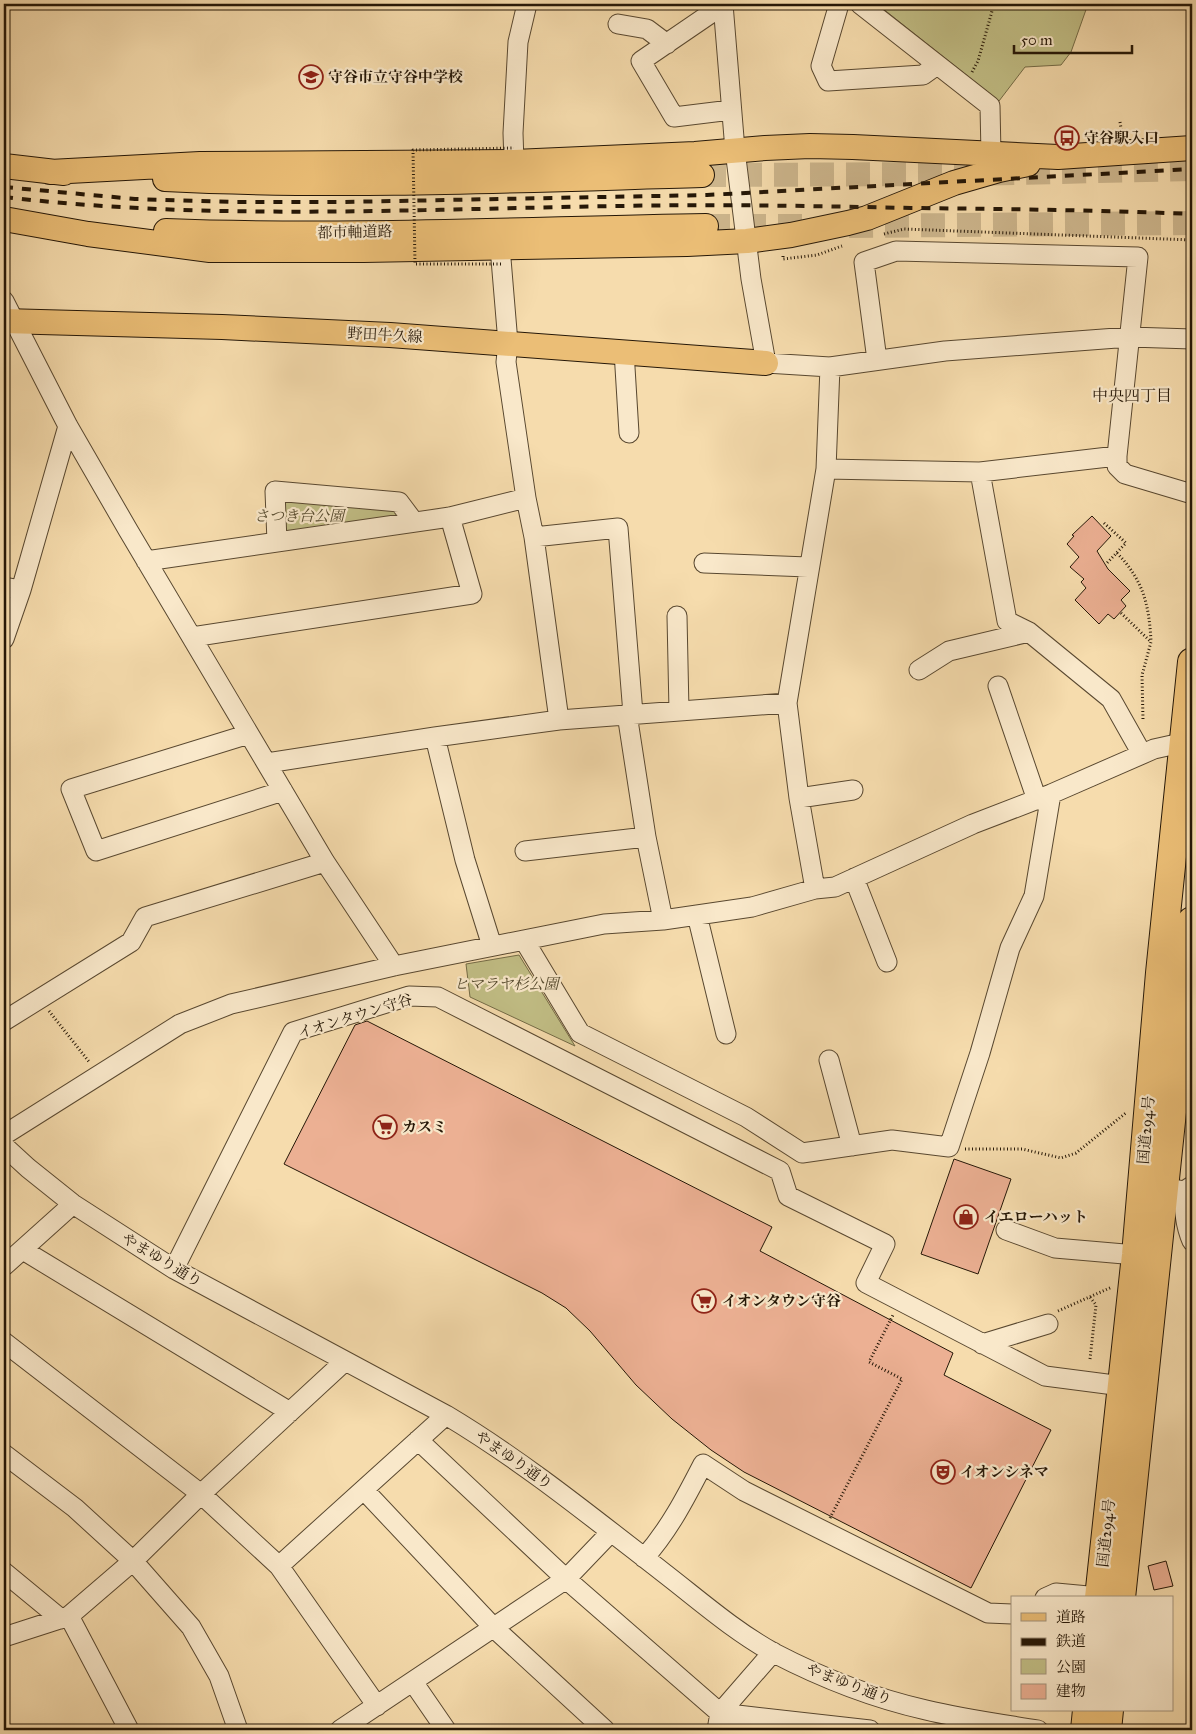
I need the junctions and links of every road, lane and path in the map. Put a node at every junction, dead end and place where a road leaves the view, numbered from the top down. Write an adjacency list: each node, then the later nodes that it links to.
1 (527, 4): 16 (street)
2 (723, 4): 7 (street); 10 (street)
3 (839, 4): 8 (street)
4 (860, 4): 8 (street)
5 (994, 4): 9 (path)
6 (618, 24): 7 (street)
7 (667, 44): 10 (street)
8 (937, 66): 9 (street)
9 (963, 86): 15 (street)
10 (731, 110): 14 (street)
11 (1120, 122): 12 (path)
12 (1122, 134)
13 (1192, 148): 17 (main road)
14 (735, 150): 15 (main road); 16 (main road); 23 (street)
15 (991, 154): 17 (main road)
16 (514, 155): 19 (main road); 24 (path, bridge)
17 (1058, 157): 23 (main road)
18 (4, 166): 19 (main road)
19 (50, 172): 20 (main road)
20 (702, 175)
21 (4, 219): 22 (main road, 都市軸道路); 24 (main road)
22 (706, 226)
23 (747, 241): 24 (main road); 32 (street)
24 (500, 256): 29 (street)
25 (4, 302): 26 (street)
26 (10, 322): 29 (main road, 野田牛久線); 34 (street)
27 (1130, 337): 28 (street); 31 (street); 31 (street); 36 (street)
28 (1192, 338)
29 (508, 344): 30 (main road, 野田牛久線); 40 (street)
30 (624, 352): 32 (main road, 野田牛久線); 35 (street)
31 (877, 360): 33 (street)
32 (766, 363): 33 (street)
33 (830, 367): 37 (street)
34 (68, 426): 47 (street); 51 (street)
35 (629, 434)
36 (1117, 456): 38 (street); 39 (street)
37 (826, 469): 38 (street); 50 (street)
38 (980, 472): 54 (street)
39 (1192, 494)
40 (526, 498): 41 (street); 44 (street)
41 (450, 517): 42 (street); 55 (street)
42 (414, 522): 45 (street); 45 (street)
43 (1104, 523): 46 (path)
44 (534, 537): 63 (street); 64 (street)
45 (277, 542): 47 (street)
46 (1117, 554): 48 (path); 57 (path)
47 (146, 561): 55 (street)
48 (1107, 562)
49 (704, 563): 50 (street)
50 (808, 567): 61 (street)
51 (13, 589): 56 (street)
52 (1121, 613): 57 (path)
53 (677, 616): 62 (street)
54 (1029, 632): 59 (street); 67 (street)
55 (192, 637): 65 (street)
56 (4, 640)
57 (1151, 642): 67 (path)
58 (1192, 662): 68 (highway, 国道294号)
59 (919, 670)
60 (998, 686): 72 (street)
61 (787, 703): 62 (street); 73 (street)
62 (680, 711): 63 (street)
63 (630, 714): 64 (street); 74 (street)
64 (559, 720): 66 (street)
65 (249, 734): 69 (street); 71 (street)
66 (435, 737): 69 (street); 83 (street)
67 (1148, 751): 68 (street); 72 (street)
68 (1188, 751): 96 (highway, 国道294号)
69 (267, 763): 71 (street)
70 (853, 790): 73 (street)
71 (283, 791): 76 (street)
72 (1044, 797): 77 (street); 95 (street)
73 (799, 798): 78 (street)
74 (646, 837): 75 (street); 80 (street)
75 (525, 851)
76 (325, 862): 85 (street); 86 (street)
77 (854, 878): 78 (street); 84 (street)
78 (816, 889): 79 (street)
79 (697, 915): 80 (street); 88 (street)
80 (663, 920): 82 (street)
81 (1192, 920): 96 (highway, 国道294号)
82 (524, 940): 83 (street); 94 (street)
83 (492, 946): 85 (street)
84 (888, 962)
85 (394, 966): 90 (street)
86 (39, 998): 87 (street); 90 (path)
87 (4, 1021)
88 (726, 1034)
89 (829, 1060): 94 (street)
90 (99, 1075): 92 (street)
91 (1131, 1109): 95 (path)
92 (4, 1135)
93 (4, 1146): 97 (street, やまゆり通り)
94 (852, 1146): 95 (street)
95 (949, 1147)
96 (1170, 1187): 99 (street); 101 (highway, 国道294号); 129 (highway, 国道294号)
97 (73, 1204): 100 (street); 103 (street, やまゆり通り)
98 (1006, 1230): 101 (street)
99 (1192, 1241)
100 (23, 1250): 102 (street); 113 (street)
101 (1136, 1255): 112 (highway, 国道294号)
102 (4, 1266)
103 (174, 1269): 109 (street, イオンタウン守谷); 111 (street, やまゆり通り)
104 (1117, 1285): 105 (path)
105 (1090, 1297): 107 (path); 110 (path)
106 (890, 1320): 119 (path)
107 (1048, 1324): 109 (street)
108 (4, 1342): 118 (street)
109 (982, 1344): 112 (street, イオンタウン守谷)
110 (1090, 1359)
111 (345, 1361): 113 (street); 114 (street, やまゆり通り)
112 (1122, 1386): 128 (highway, 国道294号)
113 (290, 1412): 118 (street)
114 (446, 1415): 115 (street); 120 (street, やまゆり通り)
115 (418, 1440): 117 (street); 125 (street)
116 (4, 1454): 122 (street)
117 (364, 1490): 123 (street); 132 (street)
118 (200, 1494): 122 (street); 123 (street)
119 (831, 1516)
120 (611, 1532): 121 (street, やまゆり通り); 125 (street)
121 (644, 1558): 130 (street); 134 (street, やまゆり通り)
122 (133, 1562): 131 (street); 141 (street)
123 (279, 1566): 136 (street)
124 (4, 1572): 131 (street)
125 (566, 1580): 132 (street); 139 (street)
126 (1049, 1596): 127 (street)
127 (1082, 1596)
128 (1099, 1596)
129 (1121, 1596)
130 (1011, 1614)
131 (65, 1617): 133 (street); 140 (street)
132 (494, 1628): 135 (street); 144 (street)
133 (4, 1637)
134 (772, 1652): 139 (street); 146 (street, やまゆり通り)
135 (413, 1682): 136 (street); 143 (street)
136 (377, 1706): 142 (street)
137 (1087, 1712): 147 (highway)
138 (1109, 1712): 148 (highway)
139 (719, 1722): 145 (street)
140 (129, 1730)
141 (238, 1730)
142 (340, 1730)
143 (446, 1730)
144 (605, 1730)
145 (870, 1730)
146 (1038, 1730)
147 (1085, 1730)
148 (1106, 1730)

